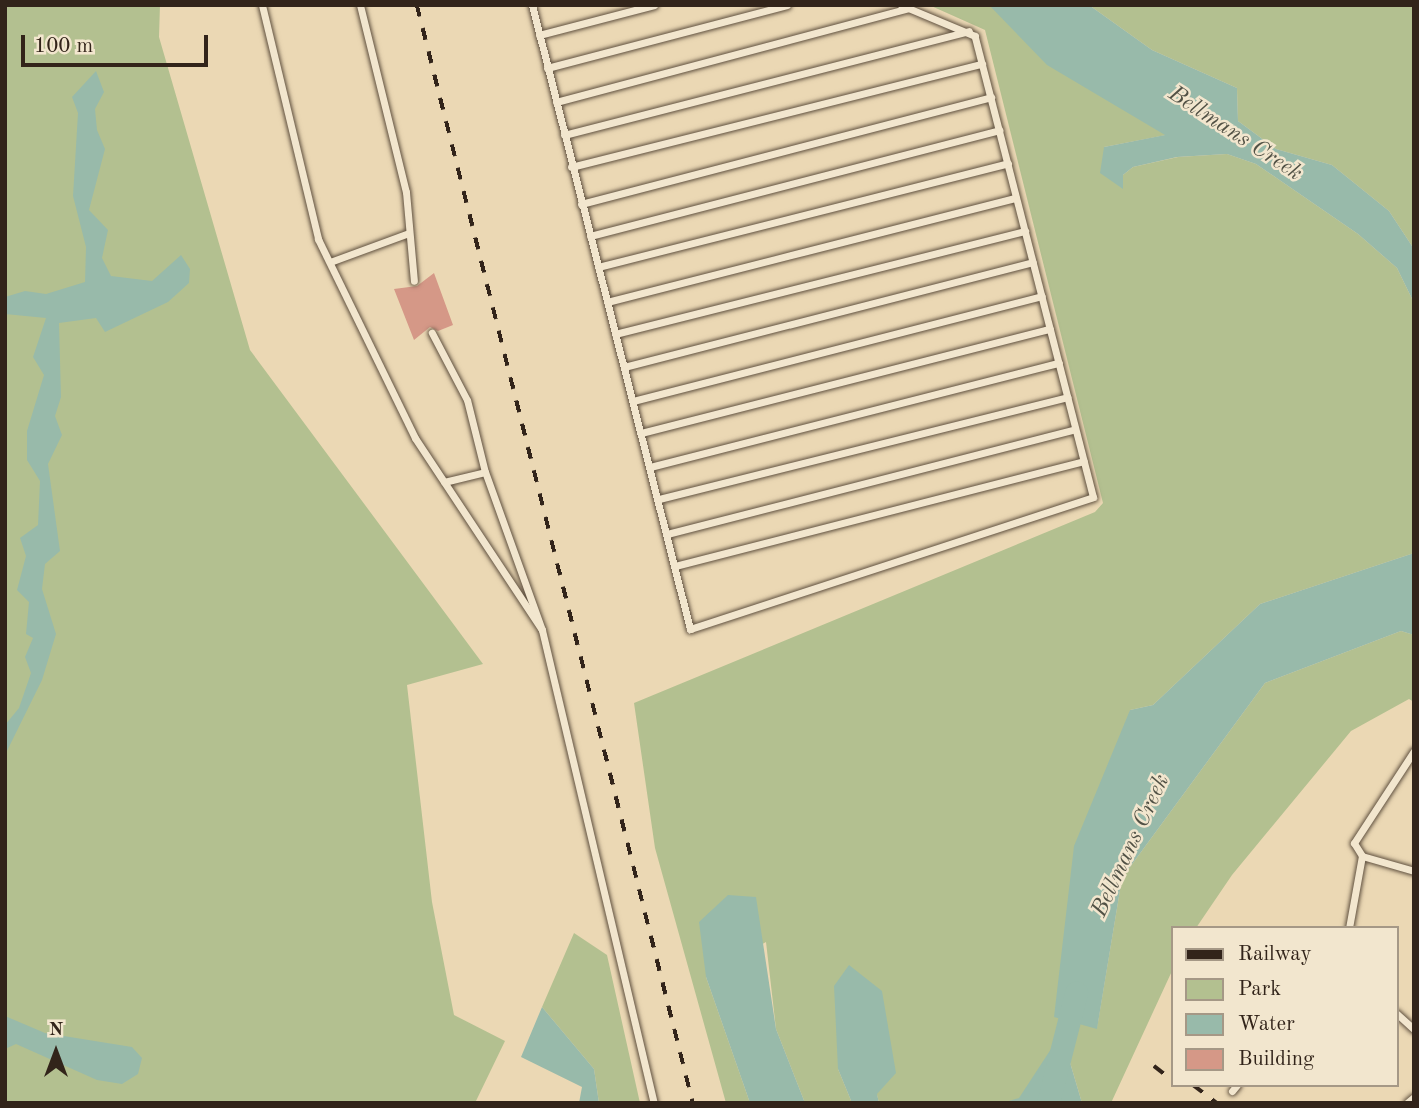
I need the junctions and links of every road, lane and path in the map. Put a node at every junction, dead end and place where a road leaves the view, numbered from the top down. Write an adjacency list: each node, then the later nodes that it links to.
1 (262, 5): 23 (lane)
2 (360, 5): 21 (lane)
3 (532, 5): 9 (lane)
4 (653, 5): 9 (lane)
5 (788, 5): 11 (lane)
6 (901, 5): 7 (lane)
7 (909, 8): 8 (lane); 13 (lane)
8 (969, 31): 10 (lane); 15 (lane)
9 (539, 35): 11 (lane)
10 (982, 64): 12 (lane); 17 (lane)
11 (547, 68): 13 (lane)
12 (991, 97): 14 (lane); 19 (lane)
13 (556, 102): 15 (lane)
14 (999, 130): 16 (lane); 22 (lane)
15 (564, 135): 17 (lane)
16 (1008, 163): 18 (lane); 25 (lane)
17 (572, 167): 19 (lane)
18 (1017, 198): 20 (lane); 28 (lane)
19 (581, 204): 22 (lane)
20 (1025, 231): 24 (lane); 31 (lane)
21 (409, 233): 23 (lane); 26 (lane)
22 (590, 236): 25 (lane)
23 (330, 262): 41 (lane)
24 (1033, 262): 27 (lane); 33 (lane)
25 (598, 267): 28 (lane)
26 (414, 281)
27 (1042, 296): 29 (lane); 35 (lane)
28 (607, 302): 31 (lane)
29 (1050, 329): 32 (lane); 37 (lane)
30 (432, 333): 40 (lane)
31 (615, 334): 33 (lane)
32 (1059, 363): 34 (lane); 39 (lane)
33 (624, 367): 35 (lane)
34 (1067, 397): 36 (lane); 42 (lane)
35 (633, 401): 37 (lane)
36 (1075, 429): 38 (lane); 43 (lane)
37 (641, 433): 39 (lane)
38 (1084, 461): 44 (lane); 44 (lane)
39 (650, 467): 42 (lane)
40 (485, 472): 41 (lane); 45 (lane)
41 (444, 482): 45 (lane)
42 (659, 499): 43 (lane)
43 (667, 534): 44 (lane)
44 (675, 566)
45 (542, 630): 53 (lane)
46 (1414, 751): 47 (lane)
47 (1362, 856): 48 (lane); 49 (lane)
48 (1414, 871)
49 (1349, 926)
50 (1398, 1015): 51 (lane)
51 (1414, 1030)
52 (1414, 1097): 54 (lane)
53 (654, 1103)
54 (1407, 1103)

